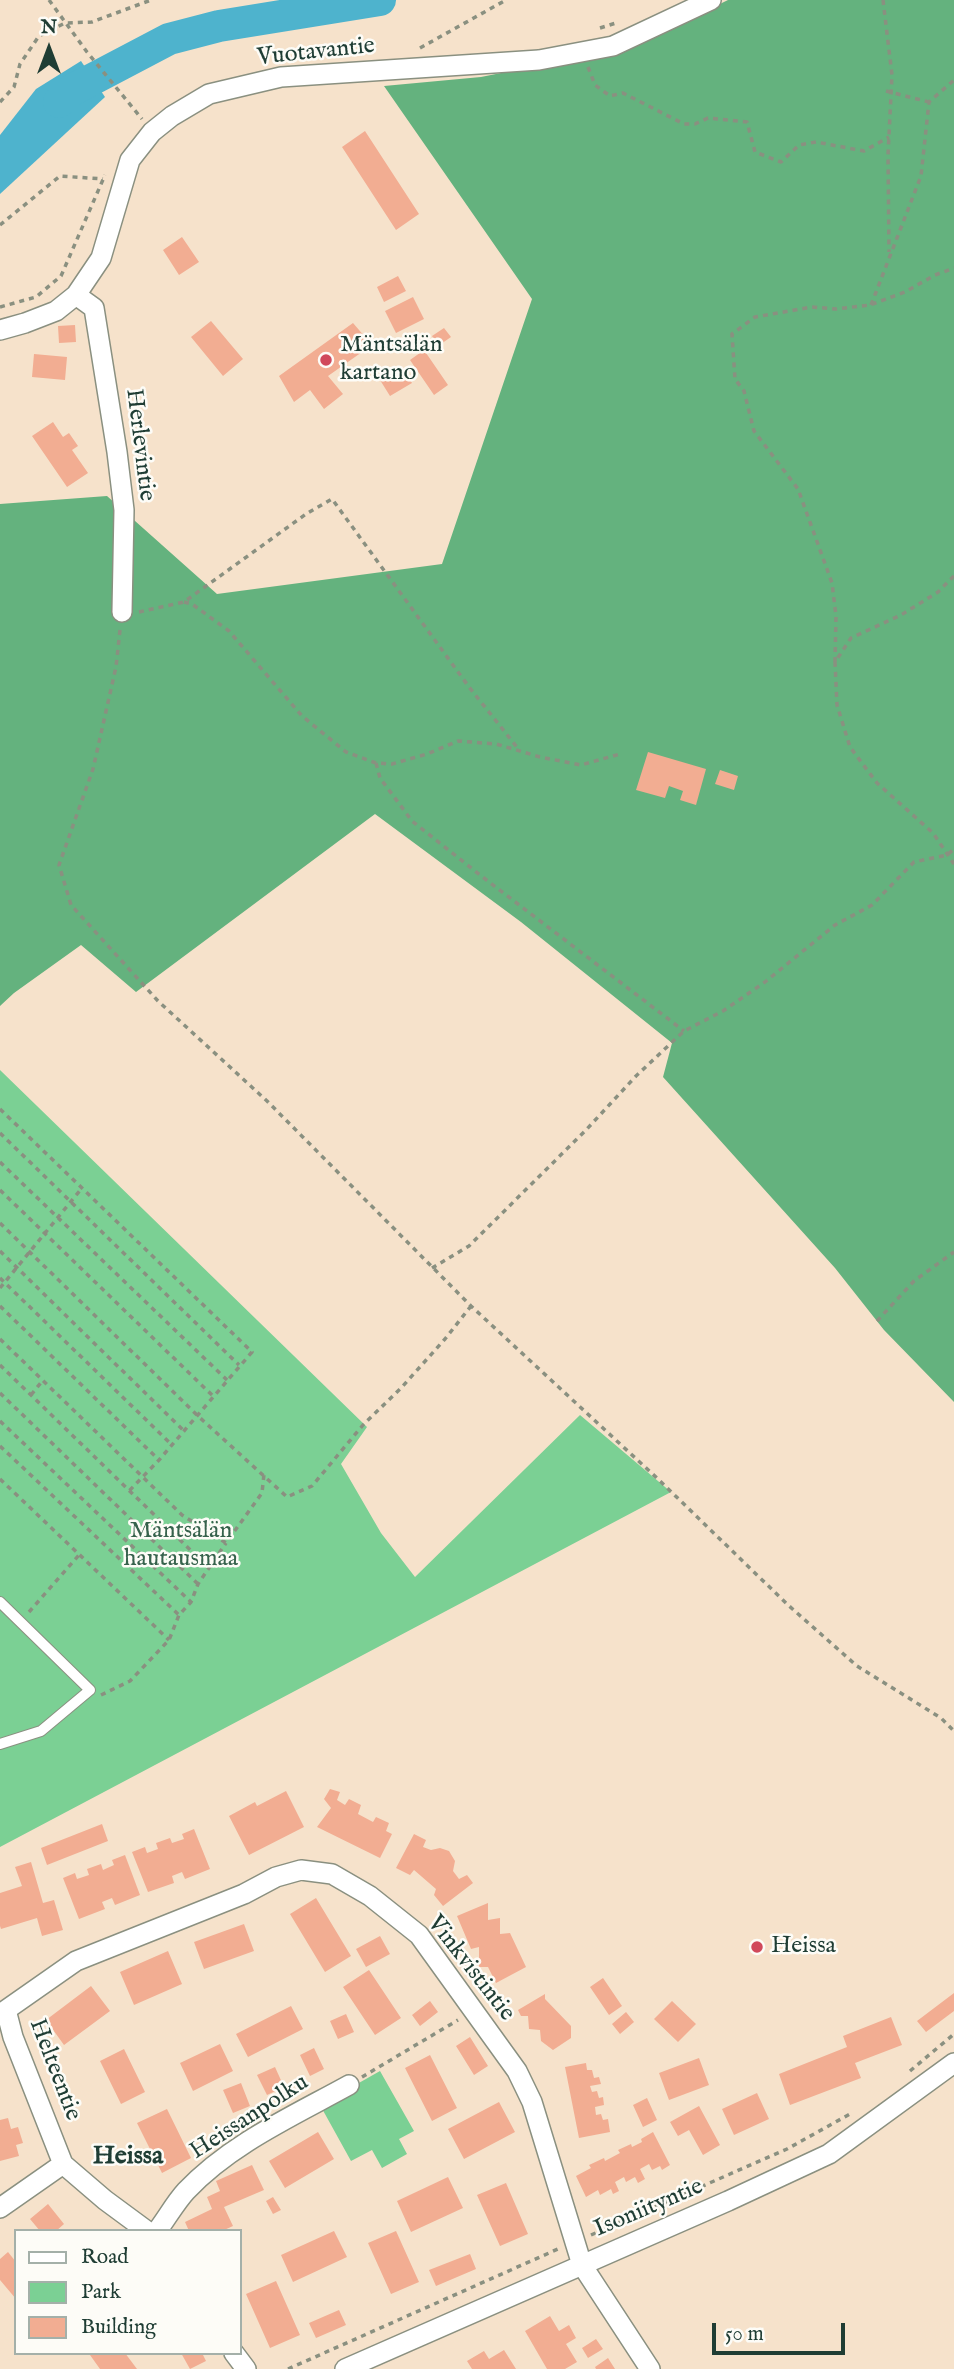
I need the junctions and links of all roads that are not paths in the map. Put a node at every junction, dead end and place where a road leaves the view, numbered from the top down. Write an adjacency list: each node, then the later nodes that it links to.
1 (711, 0): 2 (street, Vuotavantie)
2 (76, 295): 3 (street, Vuotavantie); 4 (street, Herlevintie)
3 (0, 330)
4 (122, 612)
5 (0, 1602): 6 (lane)
6 (0, 1744)
7 (6, 2010): 10 (street, Helteentie); 14 (street, Vinkvistintie)
8 (954, 2063): 14 (street, Isoniityntie)
9 (349, 2085): 13 (street, Heissanpolku)
10 (63, 2164): 11 (street); 12 (street, Helteentie)
11 (0, 2208)
12 (144, 2229)
13 (158, 2229)
14 (582, 2265): 15 (street, Isoniityntie); 16 (street, Vinkvistintie)
15 (345, 2369)
16 (650, 2369)

